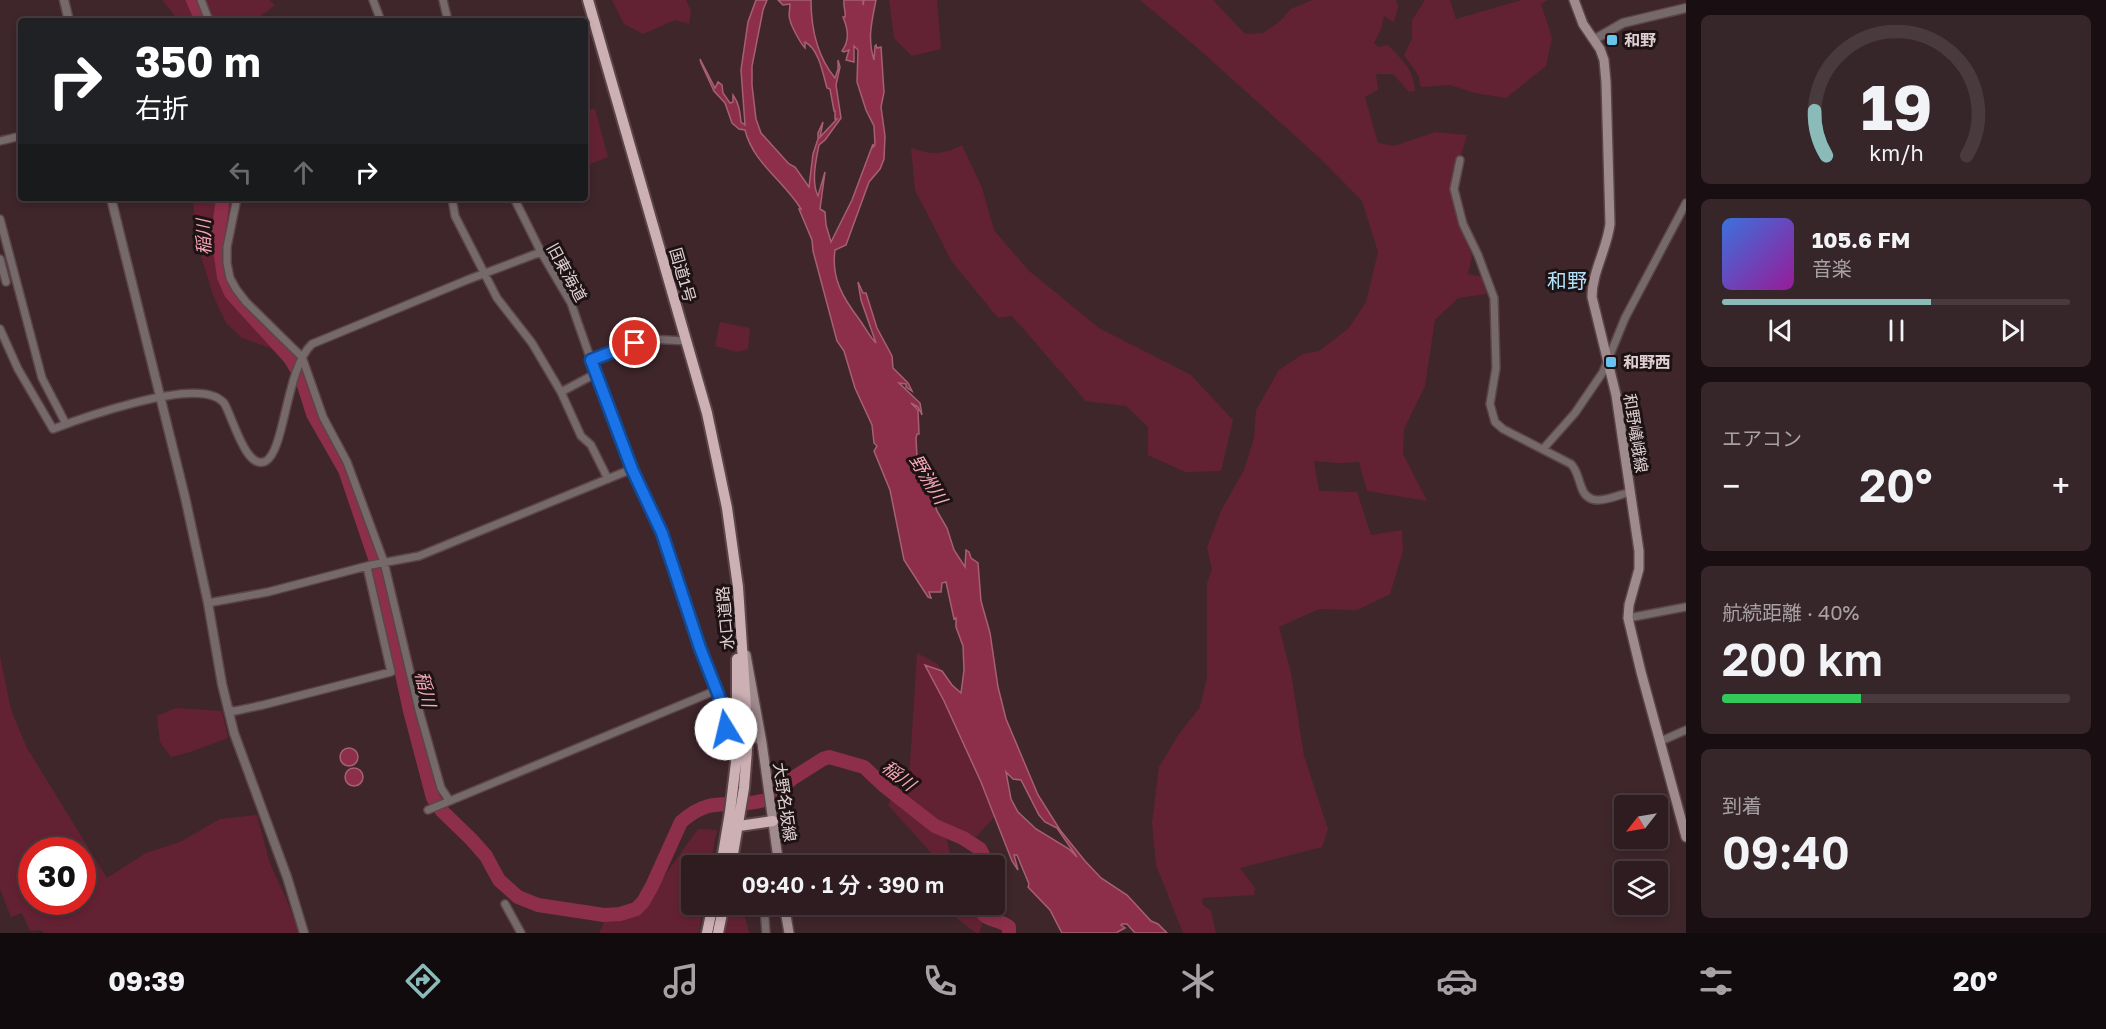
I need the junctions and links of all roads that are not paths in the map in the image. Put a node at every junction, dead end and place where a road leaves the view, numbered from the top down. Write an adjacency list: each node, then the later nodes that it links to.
1 (64, 0): 9 (street)
2 (201, 0): 10 (street)
3 (373, 0): 11 (street)
4 (443, 0): 12 (street)
5 (588, 0): 28 (highway, 国道1号)
6 (1574, 0): 13 (main road, 和野嶬峨線)
7 (1686, 8): 8 (street); 13 (street)
8 (1686, 15)
9 (68, 18)
10 (208, 18)
11 (380, 18)
12 (447, 18)
13 (1594, 39): 31 (main road, 和野嶬峨線)
14 (18, 137): 15 (street)
15 (0, 141)
16 (1460, 160): 36 (street)
17 (112, 201): 34 (street)
18 (236, 201): 29 (street)
19 (452, 201): 25 (street)
20 (516, 201): 23 (street, 旧東海道)
21 (1686, 203): 31 (street)
22 (0, 219): 35 (street)
23 (541, 252): 25 (street); 30 (street, 旧東海道)
24 (0, 259): 26 (street)
25 (483, 274): 29 (street); 33 (street)
26 (6, 282)
27 (0, 330): 35 (street)
28 (687, 341): 30 (street); 40 (highway, 国道1号)
29 (301, 360): 34 (street); 41 (street)
30 (591, 360): 32 (street, 旧東海道)
31 (1607, 362): 36 (street); 39 (main road, 和野嶬峨線)
32 (595, 374): 33 (street); 37 (street, 旧東海道)
33 (561, 392): 38 (street)
34 (160, 397): 35 (street); 43 (street)
35 (66, 424)
36 (1543, 449): 39 (street)
37 (632, 469): 38 (street); 47 (street, 旧東海道)
38 (608, 479): 41 (street)
39 (1630, 492): 45 (main road, 和野嶬峨線)
40 (734, 562): 46 (highway, 水口道路); 48 (highway, 水口道路)
41 (382, 563): 42 (street); 55 (street)
42 (369, 566): 43 (street); 49 (street)
43 (208, 603): 49 (street)
44 (1686, 607): 45 (street)
45 (1628, 618): 53 (main road, 和野嶬峨線)
46 (742, 635): 50 (highway, 水口道路); 54 (main road, 大野名坂線)
47 (717, 690): 52 (street, 旧東海道); 55 (street)
48 (736, 692): 50 (main road); 52 (highway, 水口道路)
49 (228, 710): 69 (street)
50 (746, 716): 52 (highway, 水口道路); 54 (main road)
51 (1686, 730): 53 (street)
52 (737, 733): 54 (street); 57 (highway, 水口道路)
53 (1661, 741): 60 (main road, 和野嶬峨線)
54 (762, 743): 58 (main road, 大野名坂線)
55 (447, 801): 56 (street)
56 (430, 809)
57 (736, 811): 59 (highway, 水口道路); 61 (highway, 水口道路)
58 (773, 821): 59 (highway); 63 (main road, 大野名坂線)
59 (739, 826): 62 (highway, 水口道路)
60 (1686, 837)
61 (723, 855)
62 (733, 855)
63 (778, 855)
64 (505, 904): 70 (street)
65 (711, 915): 71 (highway)
66 (722, 915): 72 (highway)
67 (764, 915): 73 (street)
68 (786, 915): 74 (main road)
69 (304, 933)
70 (521, 933)
71 (707, 933)
72 (718, 933)
73 (766, 933)
74 (789, 933)

